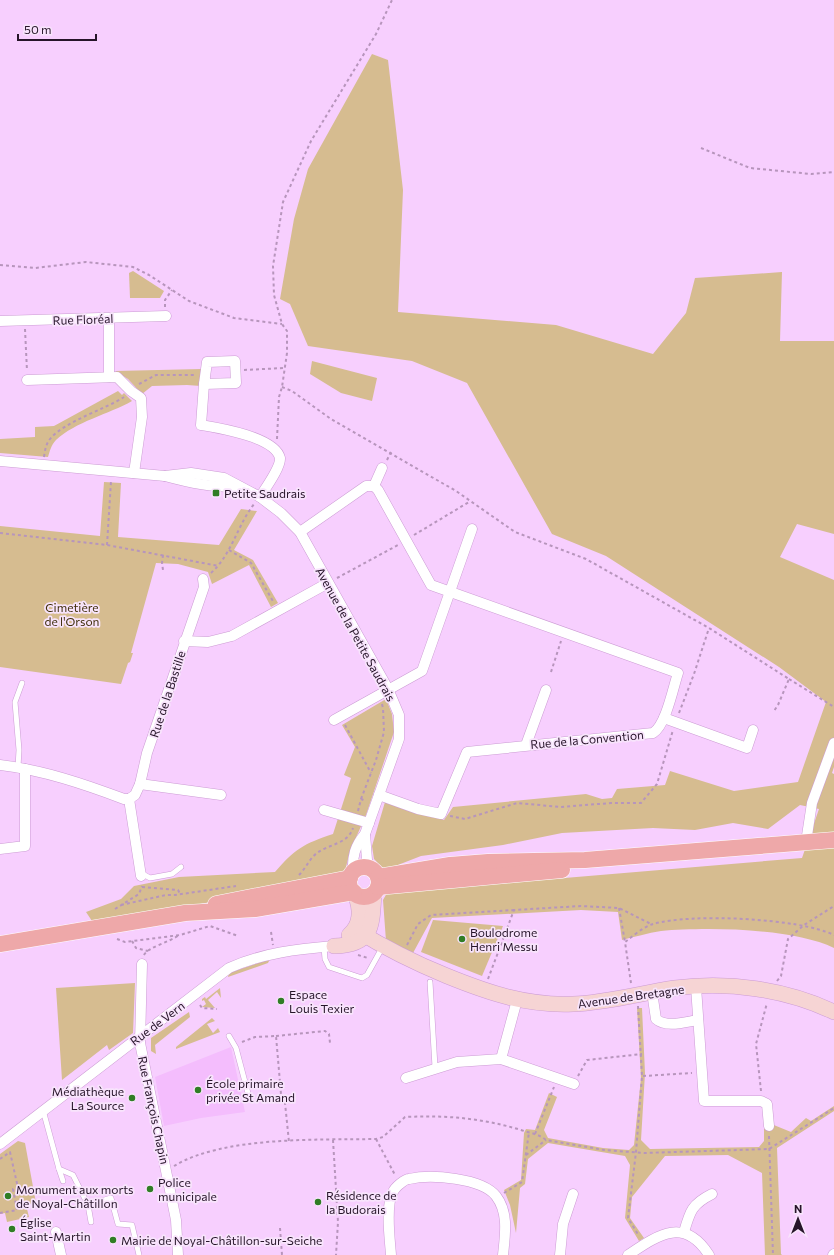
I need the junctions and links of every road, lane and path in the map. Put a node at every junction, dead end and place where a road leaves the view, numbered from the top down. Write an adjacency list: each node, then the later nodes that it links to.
1 (392, 0): 10 (path)
2 (701, 148): 3 (path)
3 (834, 172)
4 (0, 265): 5 (path)
5 (172, 290): 6 (path); 10 (path)
6 (166, 316): 7 (street, Rue Floréal)
7 (109, 318): 9 (street, Rue Floréal); 13 (street)
8 (0, 321): 9 (street, Rue Floréal)
9 (24, 321): 14 (path)
10 (282, 324): 11 (path)
11 (284, 368): 12 (path); 16 (path)
12 (235, 370): 15 (street); 15 (street)
13 (109, 377): 14 (street); 17 (street)
14 (27, 380)
15 (205, 380): 17 (path); 18 (street)
16 (282, 387): 18 (path); 37 (path)
17 (131, 392): 19 (path); 23 (street)
18 (277, 452): 25 (street)
19 (44, 456)
20 (0, 461): 22 (street, Avenue de la Petite Saudrais)
21 (382, 468): 24 (street)
22 (111, 471): 23 (street, Avenue de la Petite Saudrais); 29 (path)
23 (134, 473): 25 (street, Avenue de la Petite Saudrais)
24 (374, 486): 27 (street); 35 (street, Rue de la Convention)
25 (260, 497): 27 (street, Avenue de la Petite Saudrais); 30 (path)
26 (472, 529): 35 (street)
27 (300, 532): 34 (street, Avenue de la Petite Saudrais)
28 (0, 533): 29 (path)
29 (107, 546): 31 (path)
30 (229, 550): 31 (path); 36 (path)
31 (163, 555): 32 (path)
32 (163, 570)
33 (203, 579): 39 (street)
34 (328, 583): 36 (street, Rue de la Bastille); 43 (street, Avenue de la Petite Saudrais)
35 (450, 592): 38 (street, Rue de la Convention); 43 (street)
36 (278, 611): 39 (street, Rue de la Bastille)
37 (709, 628): 41 (path); 50 (path)
38 (564, 632): 40 (path); 49 (street, Rue de la Convention)
39 (184, 641): 57 (street, Rue de la Bastille)
40 (551, 672)
41 (789, 679): 46 (path); 47 (path)
42 (22, 683): 55 (lane)
43 (388, 689): 45 (street); 61 (street, Avenue de la Petite Saudrais)
44 (546, 690): 53 (street)
45 (377, 695): 48 (street); 56 (path)
46 (834, 707)
47 (774, 711)
48 (337, 718): 56 (path)
49 (664, 718): 50 (street); 53 (street, Rue de la Convention)
50 (675, 722): 51 (street); 63 (path)
51 (754, 730)
52 (834, 743): 68 (street)
53 (526, 745): 63 (street, Rue de la Convention)
54 (0, 765): 55 (street)
55 (21, 768): 59 (street); 69 (street)
56 (371, 773): 60 (path)
57 (140, 784): 58 (street); 59 (street, Rue de la Bastille)
58 (221, 794)
59 (129, 799): 71 (street)
60 (361, 799): 61 (path); 64 (path)
61 (377, 800): 63 (street); 65 (street, Avenue de la Petite Saudrais)
62 (324, 810): 64 (street)
63 (441, 814)
64 (355, 820): 65 (street); 72 (path)
65 (369, 823): 66 (street, Avenue de la Petite Saudrais)
66 (365, 834): 73 (street, Avenue de la Petite Saudrais); 74 (street, Avenue de la Petite Saudrais)
67 (834, 840): 68 (main road)
68 (806, 842): 73 (main road)
69 (0, 849)
70 (181, 867): 71 (lane)
71 (140, 874)
72 (297, 876)
73 (375, 882): 74 (main road); 74 (main road); 84 (street)
74 (353, 884): 84 (street); 91 (main road)
75 (240, 885): 76 (path)
76 (181, 894): 77 (path); 77 (path)
77 (122, 905): 80 (path)
78 (834, 906): 83 (path)
79 (620, 908): 81 (path); 82 (path); 90 (path)
80 (115, 909)
81 (514, 910): 95 (path); 99 (path)
82 (651, 924): 83 (path); 90 (path)
83 (804, 925): 86 (path); 100 (path)
84 (361, 933): 92 (street, Avenue de Bretagne); 93 (street, Rue de Vern)
85 (180, 935): 87 (path); 89 (path); 94 (path)
86 (834, 935)
87 (238, 936)
88 (117, 939): 89 (path)
89 (132, 941): 94 (path)
90 (625, 942): 101 (path)
91 (0, 944)
92 (384, 946): 93 (lane); 95 (street, Avenue de Bretagne)
93 (329, 947): 107 (street, Rue de Vern)
94 (148, 951): 96 (path)
95 (401, 957): 99 (street, Avenue de Bretagne)
96 (142, 964): 107 (street, Rue François Chapin)
97 (430, 982): 114 (lane)
98 (696, 987): 100 (street, Avenue de Bretagne); 101 (street, Avenue de Bretagne); 106 (street)
99 (483, 991): 102 (street, Avenue de Bretagne)
100 (770, 991): 105 (street, Avenue de Bretagne); 121 (path)
101 (641, 994): 102 (street, Avenue de Bretagne); 106 (street); 112 (path)
102 (517, 1000): 113 (street)
103 (200, 1006): 104 (path)
104 (217, 1009)
105 (834, 1012)
106 (698, 1020): 115 (street)
107 (141, 1035): 123 (street, Rue de Vern); 137 (street, Rue François Chapin)
108 (229, 1036): 111 (lane)
109 (276, 1036): 110 (path); 111 (path); 130 (path)
110 (330, 1043)
111 (235, 1045): 120 (lane)
112 (642, 1054): 116 (path); 119 (path)
113 (501, 1059): 114 (street); 118 (street)
114 (435, 1068): 117 (street)
115 (702, 1073): 116 (path); 121 (street)
116 (642, 1076): 133 (path)
117 (406, 1078)
118 (557, 1079): 119 (street); 126 (path)
119 (574, 1084)
120 (249, 1097)
121 (761, 1101): 124 (street)
122 (834, 1108): 132 (path)
123 (44, 1110): 131 (street, Rue de Vern); 136 (lane)
124 (768, 1126): 132 (path)
125 (528, 1132): 126 (path); 127 (path); 134 (path)
126 (535, 1134): 129 (path)
127 (376, 1139): 128 (path); 139 (path)
128 (333, 1140): 130 (path); 154 (path)
129 (546, 1140): 133 (path); 134 (path)
130 (289, 1142): 137 (path)
131 (0, 1144)
132 (770, 1149): 133 (path); 160 (path)
133 (636, 1152): 149 (path)
134 (526, 1155): 142 (path)
135 (0, 1159): 144 (path)
136 (59, 1169): 138 (lane); 143 (lane)
137 (166, 1170): 152 (street, Rue François Chapin)
138 (62, 1181)
139 (400, 1185): 142 (street); 155 (street)
140 (573, 1194): 157 (street)
141 (712, 1194): 148 (street)
142 (496, 1196): 156 (street)
143 (88, 1205): 145 (lane); 151 (lane)
144 (0, 1213)
145 (91, 1222)
146 (280, 1228): 153 (path)
147 (56, 1232): 150 (street)
148 (684, 1232): 149 (street); 159 (street)
149 (644, 1244): 158 (street)
150 (61, 1255)
151 (139, 1255)
152 (178, 1255)
153 (282, 1255)
154 (336, 1255)
155 (391, 1255)
156 (503, 1255)
157 (560, 1255)
158 (628, 1255)
159 (709, 1255)
160 (773, 1255)

